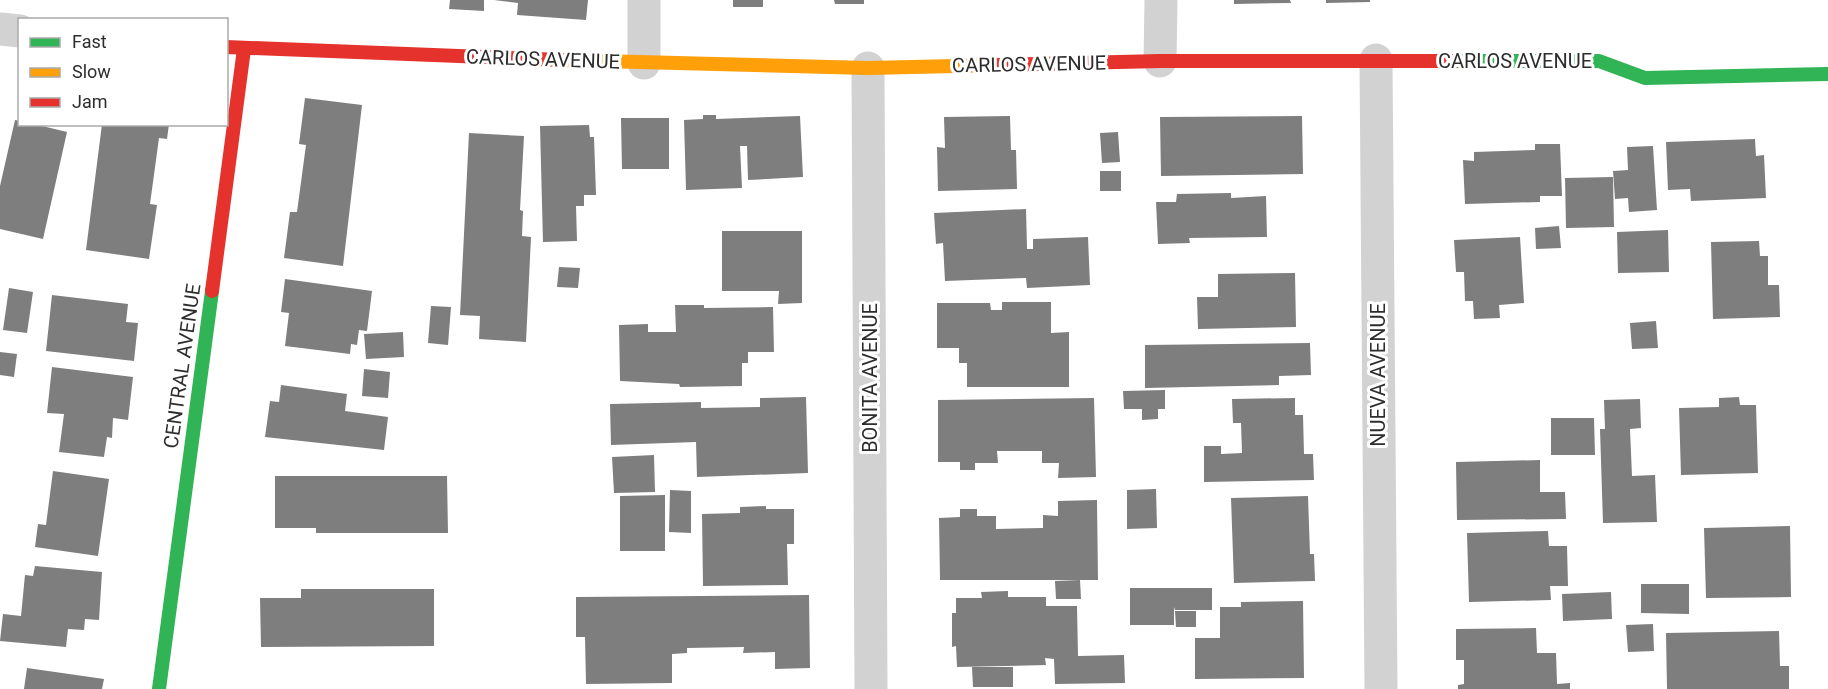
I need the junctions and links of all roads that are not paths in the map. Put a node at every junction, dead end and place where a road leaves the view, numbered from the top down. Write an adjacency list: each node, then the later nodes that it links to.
1 (644, 0): 9 (street)
2 (1161, 0): 8 (street)
3 (0, 30): 4 (street)
4 (18, 31)
5 (228, 47): 6 (street, CARLOS AVENUE)
6 (244, 49): 9 (street, CARLOS AVENUE); 12 (street, CENTRAL AVENUE)
7 (1376, 60): 8 (street, CARLOS AVENUE); 11 (street, CARLOS AVENUE); 14 (street, NUEVA AVENUE)
8 (1160, 61): 10 (street, CARLOS AVENUE)
9 (644, 63): 10 (street, CARLOS AVENUE)
10 (868, 68): 13 (street, BONITA AVENUE)
11 (1828, 74)
12 (159, 689)
13 (871, 689)
14 (1381, 689)

